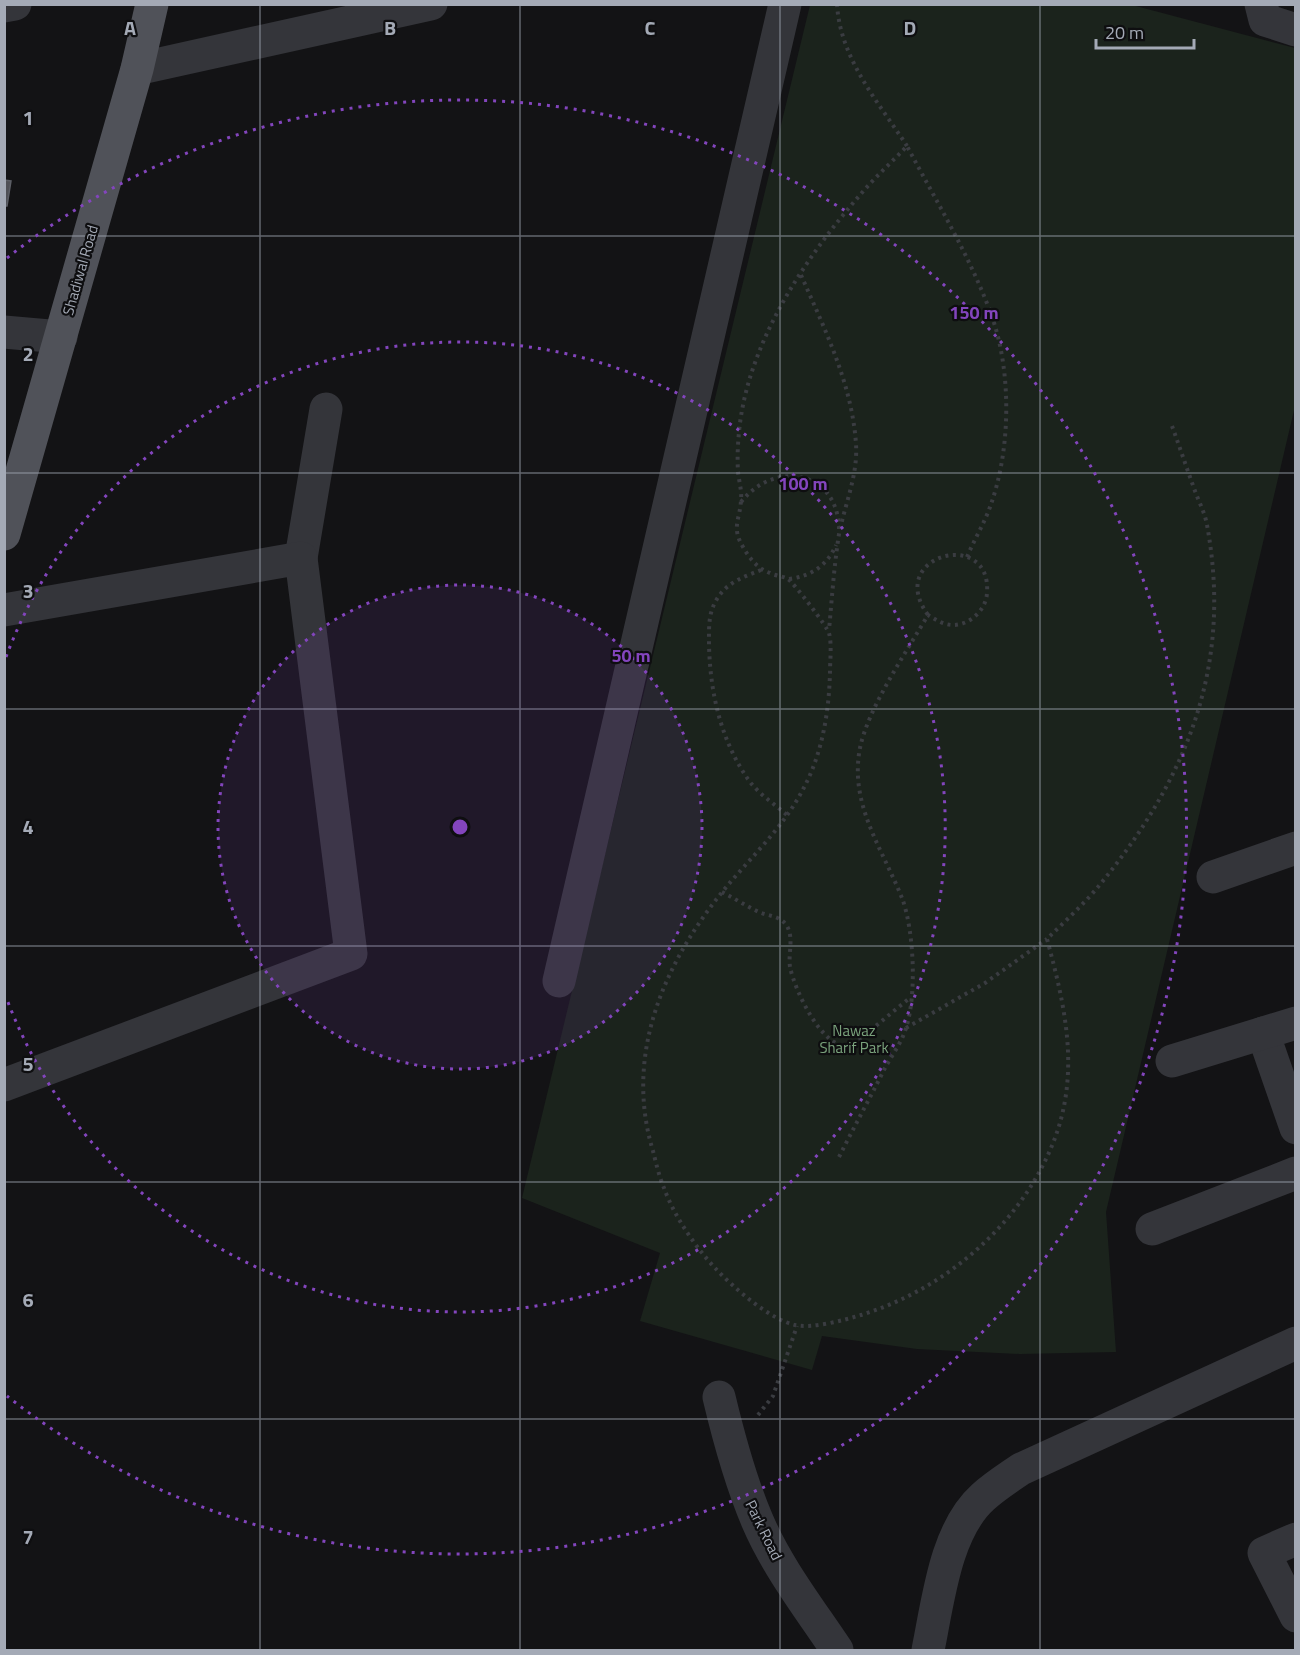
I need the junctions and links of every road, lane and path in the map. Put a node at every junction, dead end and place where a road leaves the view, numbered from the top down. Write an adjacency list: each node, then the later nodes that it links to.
1 (15, 4): 7 (street)
2 (152, 4): 9 (main road, Shadiwal Road)
3 (431, 4): 9 (street)
4 (785, 4): 31 (street)
5 (837, 4): 10 (path)
6 (1261, 4): 8 (street)
7 (4, 6)
8 (1296, 30)
9 (137, 69): 13 (main road, Shadiwal Road)
10 (908, 146): 11 (path); 19 (path)
11 (801, 274): 16 (path); 18 (path)
12 (4, 332): 13 (street)
13 (61, 337): 17 (main road, Shadiwal Road)
14 (326, 409): 20 (street)
15 (1172, 426): 30 (path)
16 (741, 501): 18 (path); 21 (path)
17 (4, 534)
18 (839, 534): 22 (path); 25 (path)
19 (967, 557): 24 (path); 24 (path)
20 (301, 558): 23 (street); 37 (street)
21 (761, 570): 22 (path); 26 (path)
22 (788, 579): 25 (path)
23 (4, 610)
24 (928, 615): 32 (path)
25 (829, 630): 26 (path)
26 (788, 816): 29 (path)
27 (1296, 848): 28 (street)
28 (1213, 877)
29 (722, 892): 32 (path); 42 (path)
30 (1047, 939): 34 (path); 42 (path)
31 (558, 981)
32 (911, 997): 34 (path)
33 (1296, 1023): 35 (street)
34 (906, 1028): 39 (path)
35 (1263, 1033): 36 (street); 38 (street)
36 (1172, 1061)
37 (4, 1085)
38 (1296, 1128)
39 (839, 1157)
40 (1296, 1173): 41 (street)
41 (1152, 1229)
42 (797, 1326): 45 (path)
43 (1296, 1343): 49 (street)
44 (718, 1397): 45 (street, Park Road)
45 (728, 1436): 48 (street, Park Road)
46 (1296, 1539): 47 (street)
47 (1296, 1616)
48 (837, 1650)
49 (928, 1650)

